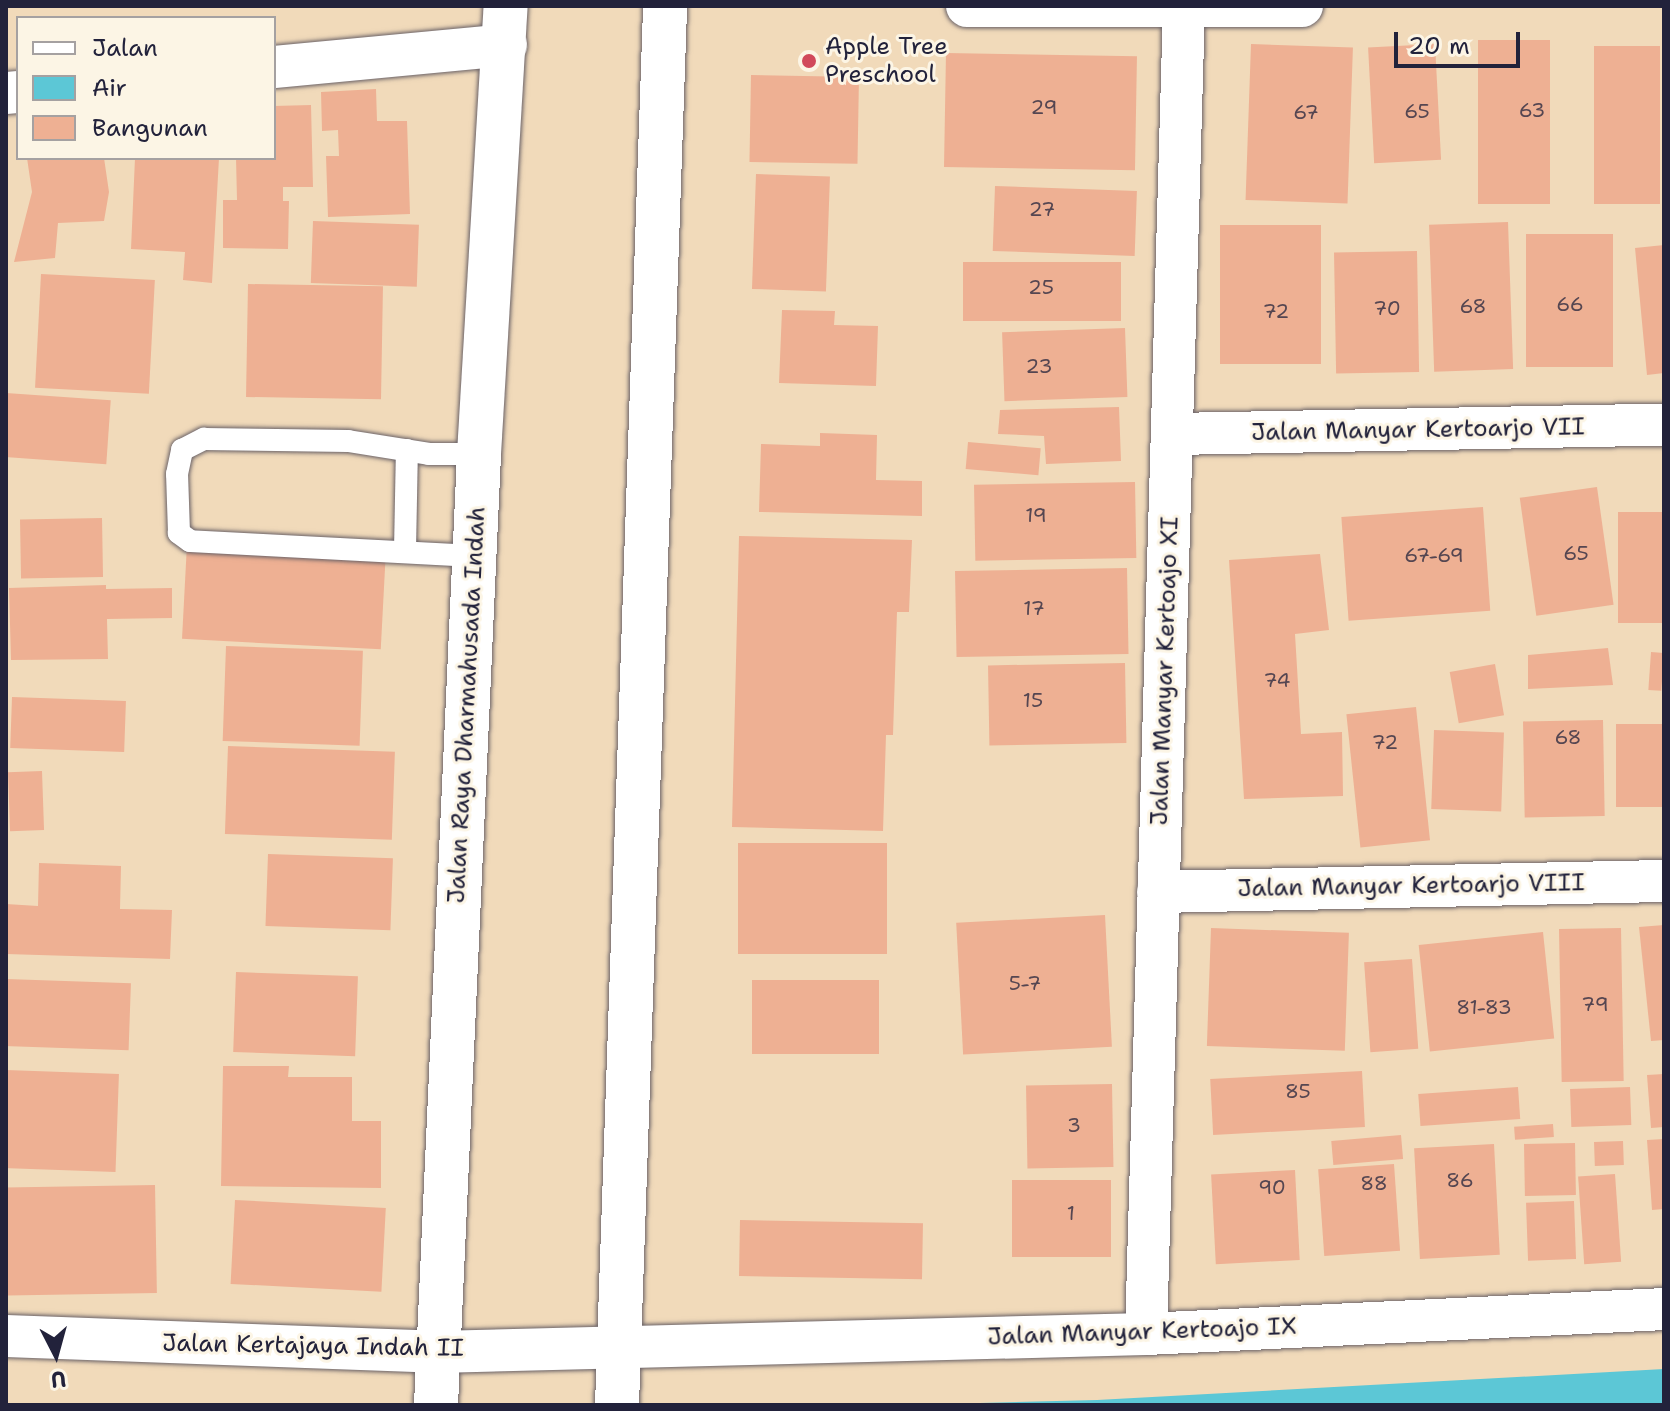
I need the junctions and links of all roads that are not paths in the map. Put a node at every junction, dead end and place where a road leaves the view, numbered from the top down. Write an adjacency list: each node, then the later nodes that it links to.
1 (665, 6): 18 (main road)
2 (967, 6): 4 (street)
3 (1302, 6): 4 (street)
4 (1184, 9): 8 (street, Jalan Manyar Kertoajo XI)
5 (506, 26): 6 (street); 10 (main road, Jalan Raya Dharmahusada Indah)
6 (276, 67)
7 (1664, 425): 8 (street, Jalan Manyar Kertoarjo VII)
8 (1173, 434): 14 (street, Jalan Manyar Kertoajo XI)
9 (407, 450): 10 (lane); 11 (lane); 11 (lane)
10 (479, 454): 12 (main road, Jalan Raya Dharmahusada Indah)
11 (405, 550): 12 (lane)
12 (474, 556): 19 (main road, Jalan Raya Dharmahusada Indah)
13 (1664, 881): 14 (street, Jalan Manyar Kertoarjo VIII)
14 (1158, 892): 16 (street, Jalan Manyar Kertoajo XI)
15 (1664, 1309): 16 (street, Jalan Manyar Kertoajo IX)
16 (1146, 1334): 18 (street, Jalan Manyar Kertoajo IX)
17 (6, 1336): 19 (street, Jalan Kertajaya Indah II)
18 (619, 1376): 19 (street, Jalan Kertajaya Indah II)
19 (436, 1379)

